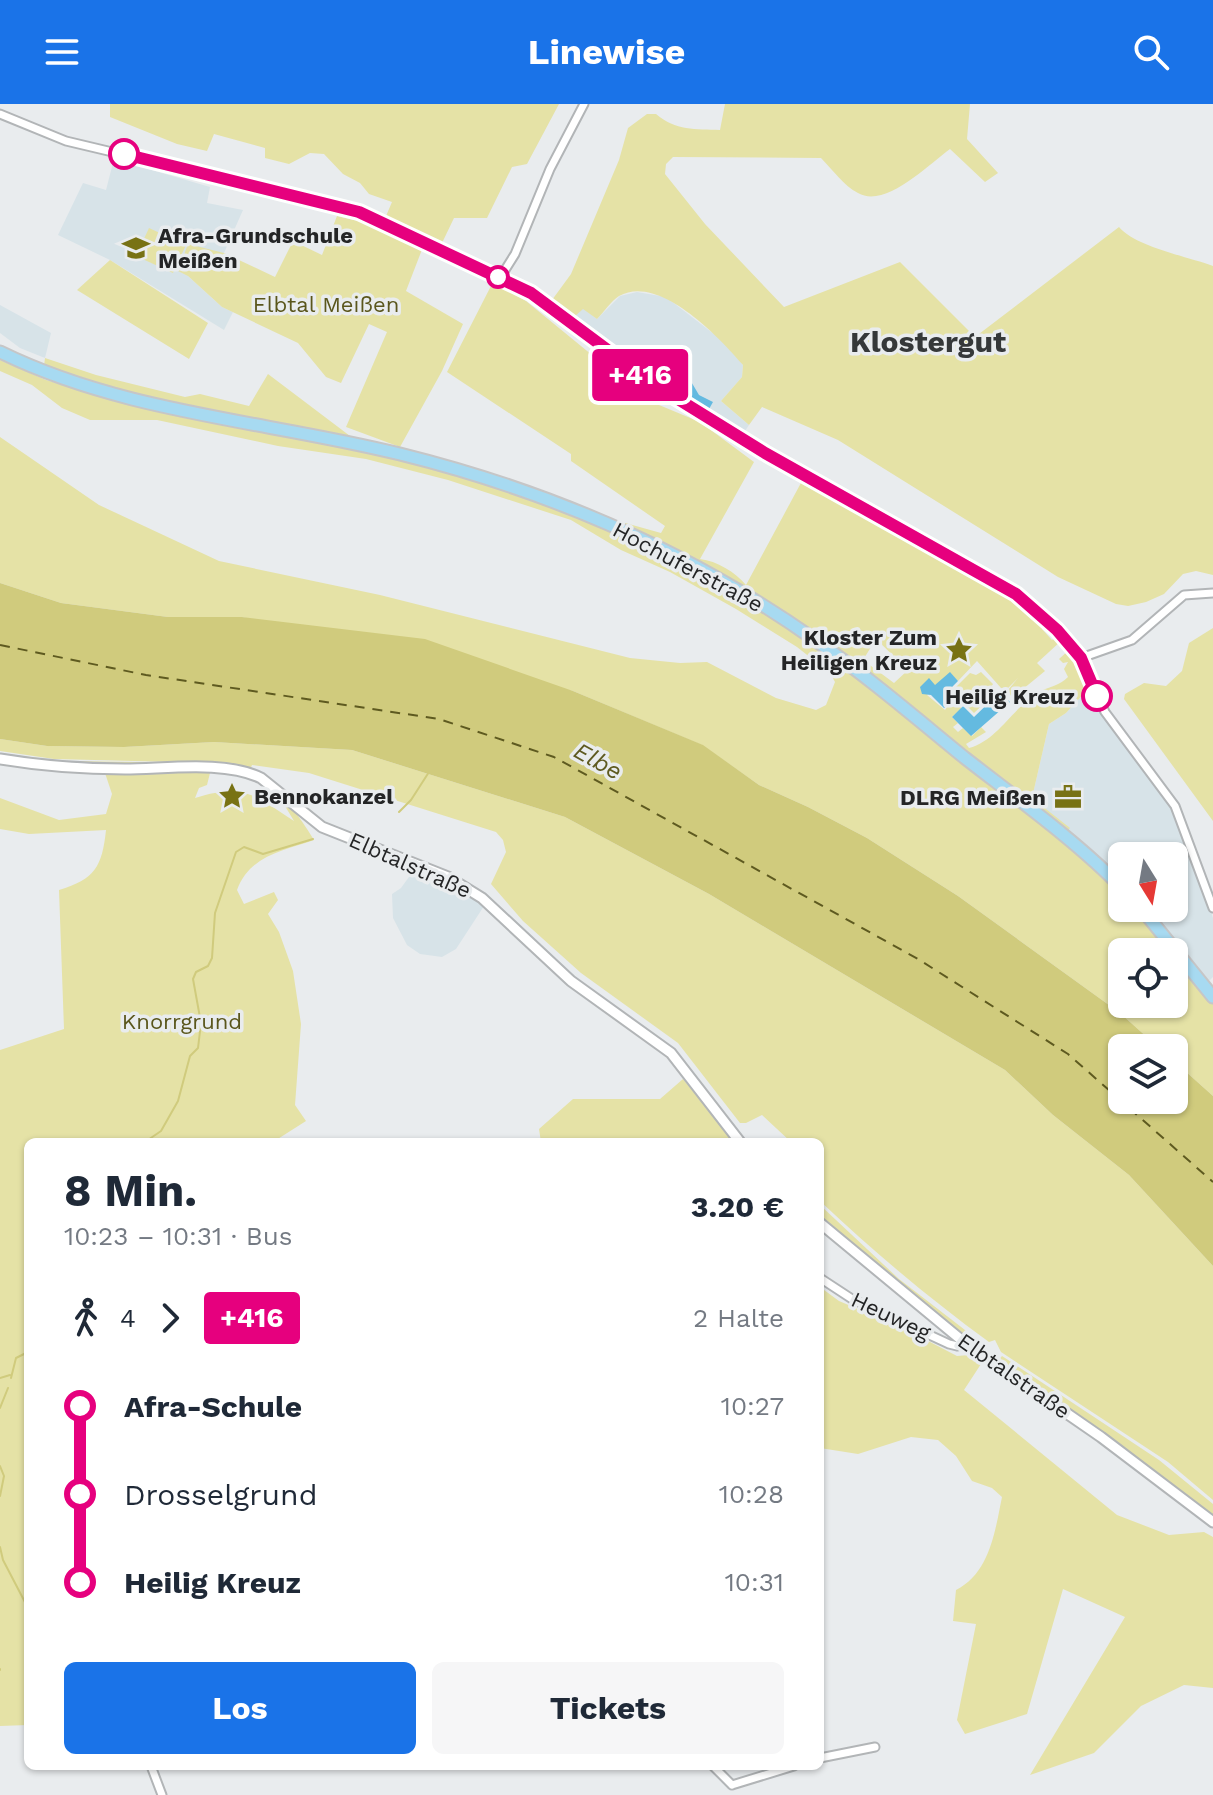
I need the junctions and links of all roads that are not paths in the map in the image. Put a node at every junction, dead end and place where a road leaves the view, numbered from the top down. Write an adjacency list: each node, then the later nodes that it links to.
1 (584, 104): 3 (street)
2 (0, 114): 3 (street)
3 (500, 278): 6 (street)
4 (0, 352): 8 (main road, Hochuferstraße)
5 (1213, 593): 6 (street)
6 (1081, 658): 9 (street)
7 (0, 759): 12 (street, Elbtalstraße)
8 (1108, 876)
9 (1213, 908)
10 (1152, 922): 11 (main road)
11 (1213, 997)
12 (737, 1138)
13 (824, 1226): 15 (street, Elbtalstraße)
14 (824, 1281): 15 (street, Heuweg)
15 (965, 1343): 16 (street, Elbtalstraße)
16 (1213, 1522)
17 (875, 1747): 18 (street)
18 (824, 1757)
19 (153, 1770): 23 (street)
20 (717, 1770): 22 (street)
21 (781, 1770): 22 (street)
22 (732, 1785): 24 (street)
23 (162, 1795)
24 (733, 1795)

